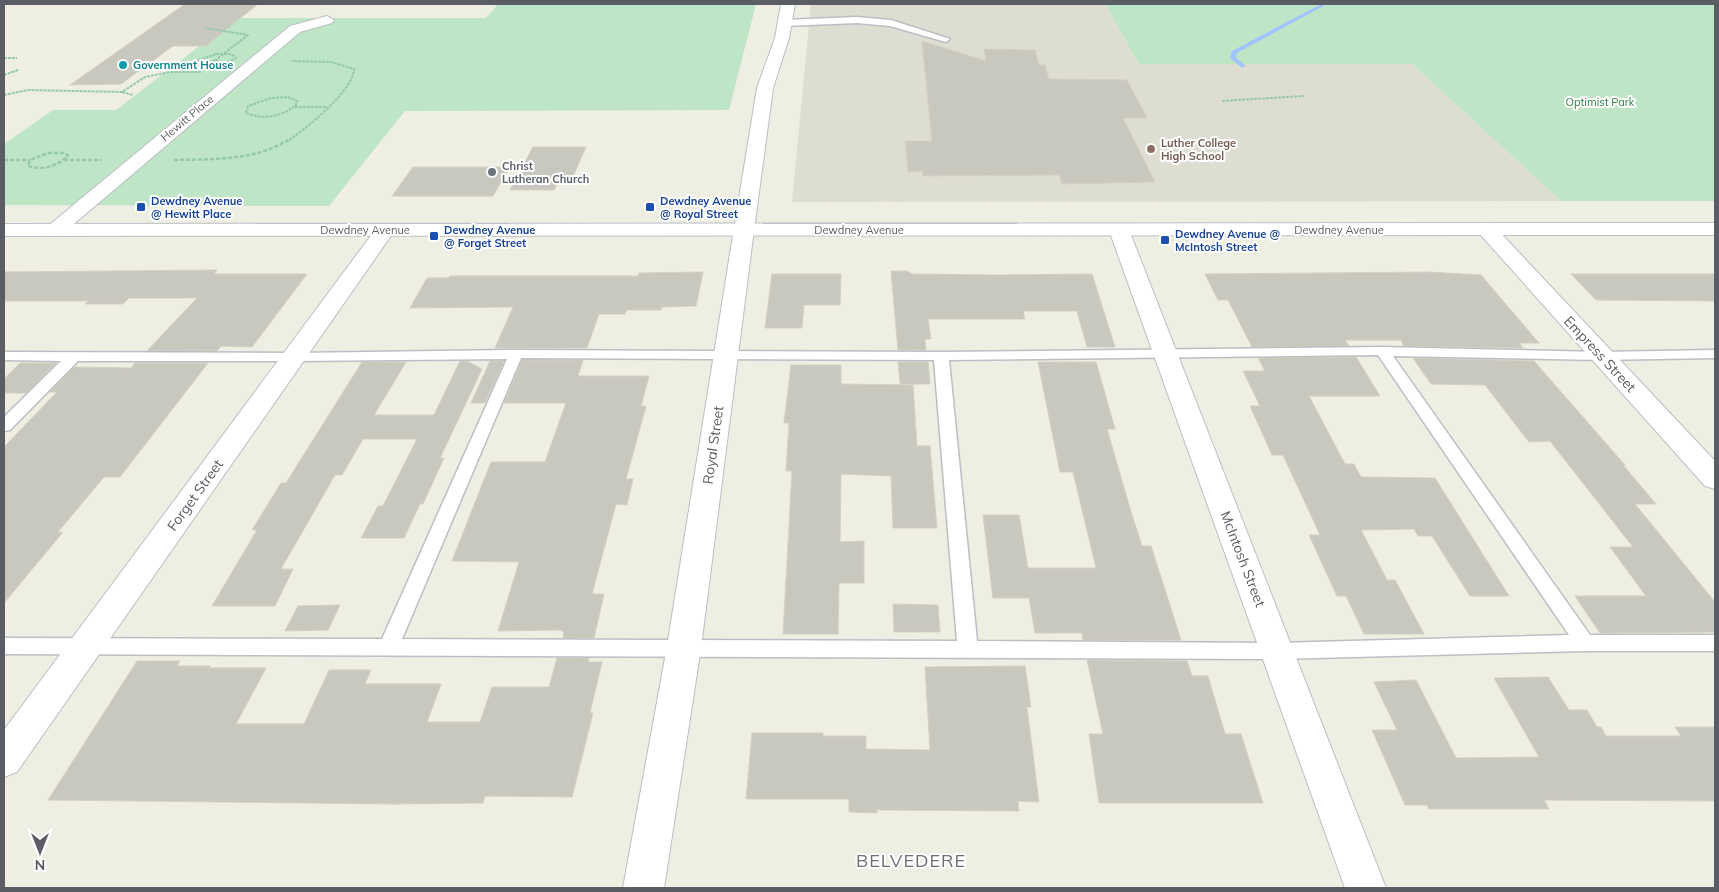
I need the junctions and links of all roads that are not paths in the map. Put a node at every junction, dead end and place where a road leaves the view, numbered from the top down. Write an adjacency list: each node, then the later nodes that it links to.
1 (786, 13): 3 (lane); 6 (street, Royal Street)
2 (327, 20): 4 (street, Hewitt Place)
3 (946, 39)
4 (55, 230): 5 (street, Dewdney Avenue); 10 (street, Dewdney Avenue)
5 (385, 230): 6 (street, Dewdney Avenue); 20 (street, Forget Street)
6 (744, 230): 7 (street, Dewdney Avenue); 17 (street, Royal Street)
7 (1120, 230): 8 (street, Dewdney Avenue); 13 (street, McIntosh Street)
8 (1486, 230): 9 (street, Dewdney Avenue); 19 (street, Empress Street)
9 (1715, 230)
10 (7, 233)
11 (1382, 351): 13 (lane); 19 (lane); 23 (lane)
12 (516, 354): 17 (lane); 20 (lane); 27 (lane)
13 (1166, 354): 18 (lane); 30 (street, McIntosh Street)
14 (1715, 354): 19 (lane)
15 (4, 356): 16 (lane)
16 (74, 356): 20 (lane); 21 (lane)
17 (726, 356): 18 (lane); 28 (street, Royal Street)
18 (941, 356): 29 (lane)
19 (1601, 356): 22 (street, Empress Street)
20 (295, 357): 26 (street, Forget Street)
21 (4, 426)
22 (1715, 479)
23 (1585, 643): 24 (lane); 30 (lane)
24 (1715, 643)
25 (4, 646): 26 (lane)
26 (86, 646): 27 (lane); 31 (street, Forget Street)
27 (389, 646): 28 (lane)
28 (684, 648): 29 (lane); 32 (street, Royal Street)
29 (968, 649): 30 (lane)
30 (1277, 651): 33 (street, McIntosh Street)
31 (4, 760)
32 (643, 888)
33 (1366, 888)

